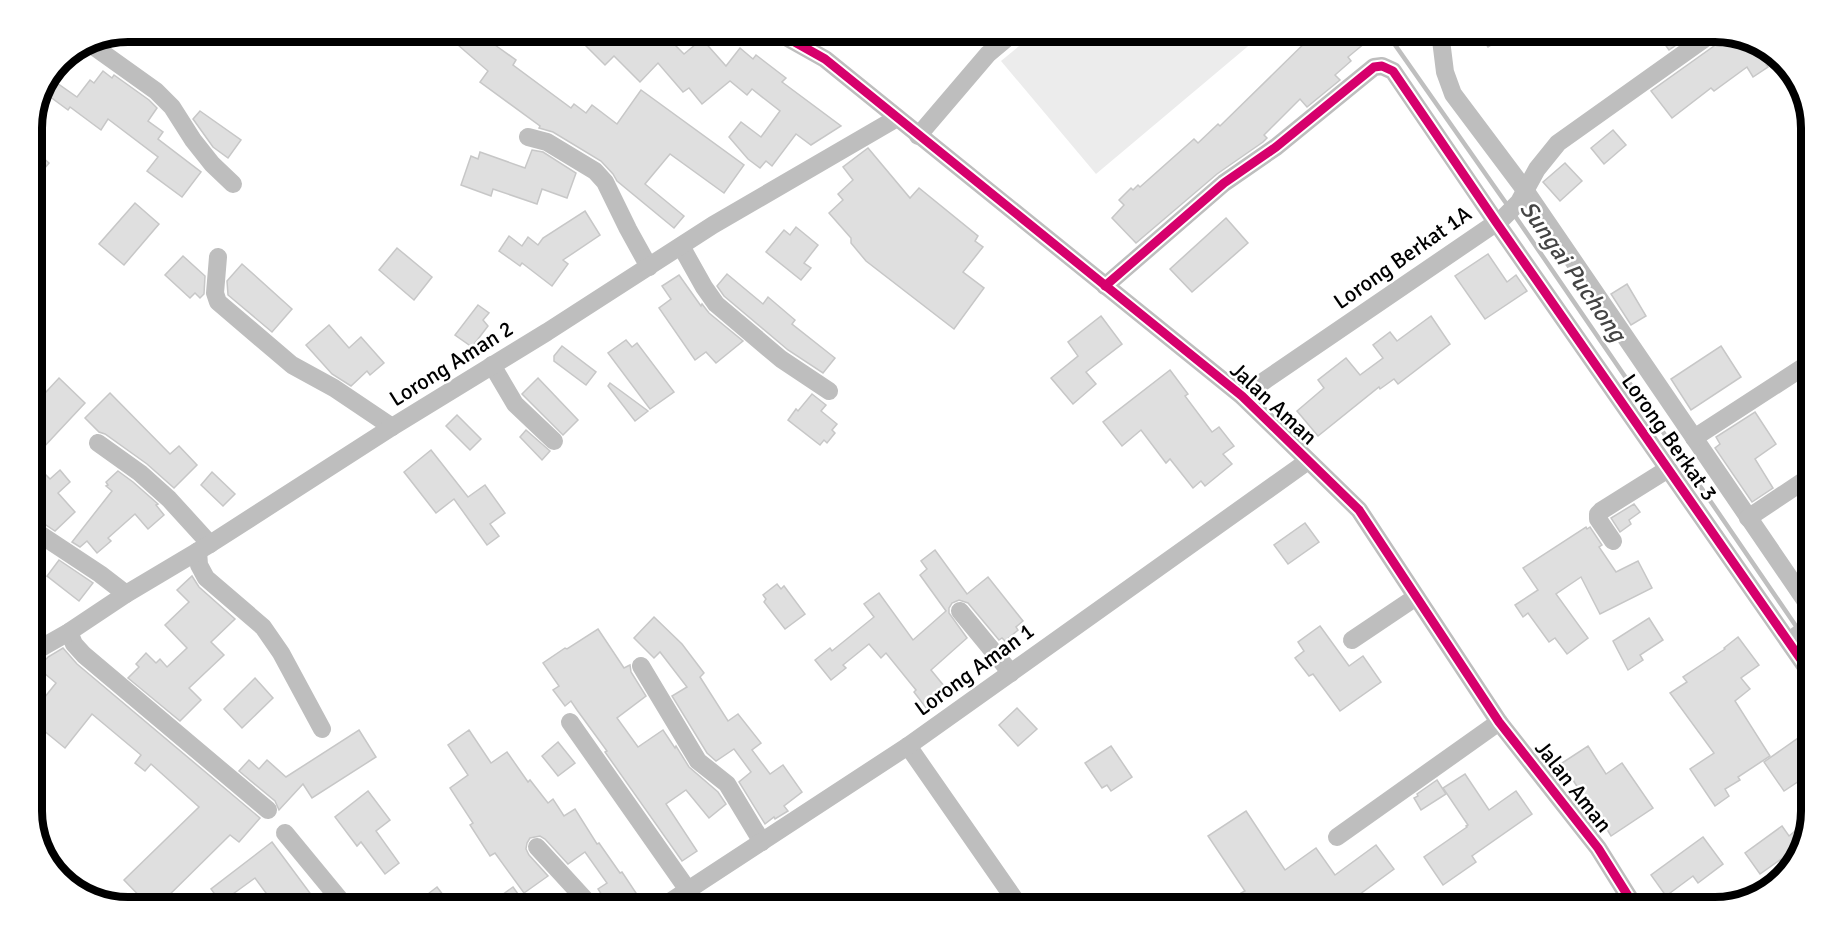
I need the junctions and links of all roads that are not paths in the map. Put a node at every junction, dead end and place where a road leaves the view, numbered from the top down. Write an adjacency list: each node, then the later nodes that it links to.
1 (795, 42): 6 (street, Jalan Aman)
2 (1002, 42): 7 (street)
3 (1441, 42): 10 (street)
4 (1700, 42): 10 (street, Lorong Berkat 1A)
5 (97, 49): 9 (street)
6 (897, 118): 7 (street, Jalan Aman); 12 (street, Lorong Aman 2)
7 (918, 136): 15 (street, Jalan Aman)
8 (528, 137): 14 (street)
9 (232, 184)
10 (1522, 196): 11 (street, Lorong Berkat 1A); 21 (street)
11 (1499, 220): 15 (street, Lorong Berkat 3); 19 (street, Lorong Berkat 1A); 25 (street, Lorong Berkat 3)
12 (681, 246): 14 (street, Lorong Aman 2); 18 (street)
13 (219, 257): 20 (street)
14 (649, 267): 16 (street, Lorong Aman 2)
15 (1105, 286): 19 (street, Jalan Aman)
16 (492, 365): 20 (street, Lorong Aman 2); 22 (street)
17 (1801, 368): 21 (street)
18 (829, 391)
19 (1242, 396): 24 (street, Jalan Aman)
20 (392, 427): 30 (street, Lorong Aman 2)
21 (1694, 438): 27 (street)
22 (554, 441)
23 (98, 443): 30 (street)
24 (1308, 461): 33 (street, Jalan Aman); 42 (street, Lorong Aman 1)
25 (1668, 469): 29 (street); 38 (street, Lorong Berkat 3)
26 (1801, 483): 27 (street)
27 (1748, 518): 32 (street)
28 (42, 536): 31 (street)
29 (1613, 541)
30 (204, 548): 31 (street, Lorong Aman 2); 45 (street)
31 (126, 594): 35 (street, Lorong Aman 2)
32 (1801, 595)
33 (1416, 597): 37 (street); 44 (street, Jalan Aman)
34 (960, 611): 42 (street)
35 (69, 632): 39 (street, Lorong Aman 2); 47 (street)
36 (1801, 633): 38 (street)
37 (1352, 639)
38 (1789, 641): 40 (street, Lorong Berkat 3)
39 (42, 647)
40 (1801, 659)
41 (640, 666): 50 (street)
42 (1011, 673): 46 (street, Lorong Aman 1)
43 (570, 722): 52 (street)
44 (1499, 722): 49 (street); 57 (street, Jalan Aman)
45 (322, 729)
46 (908, 746): 50 (street, Lorong Aman 1); 56 (street)
47 (268, 810)
48 (285, 833): 53 (street)
49 (1337, 837)
50 (762, 842): 52 (street, Lorong Aman 1)
51 (537, 847): 54 (street)
52 (688, 890): 55 (street, Lorong Aman 1)
53 (337, 897)
54 (582, 897)
55 (678, 897)
56 (1012, 897)
57 (1628, 897)

